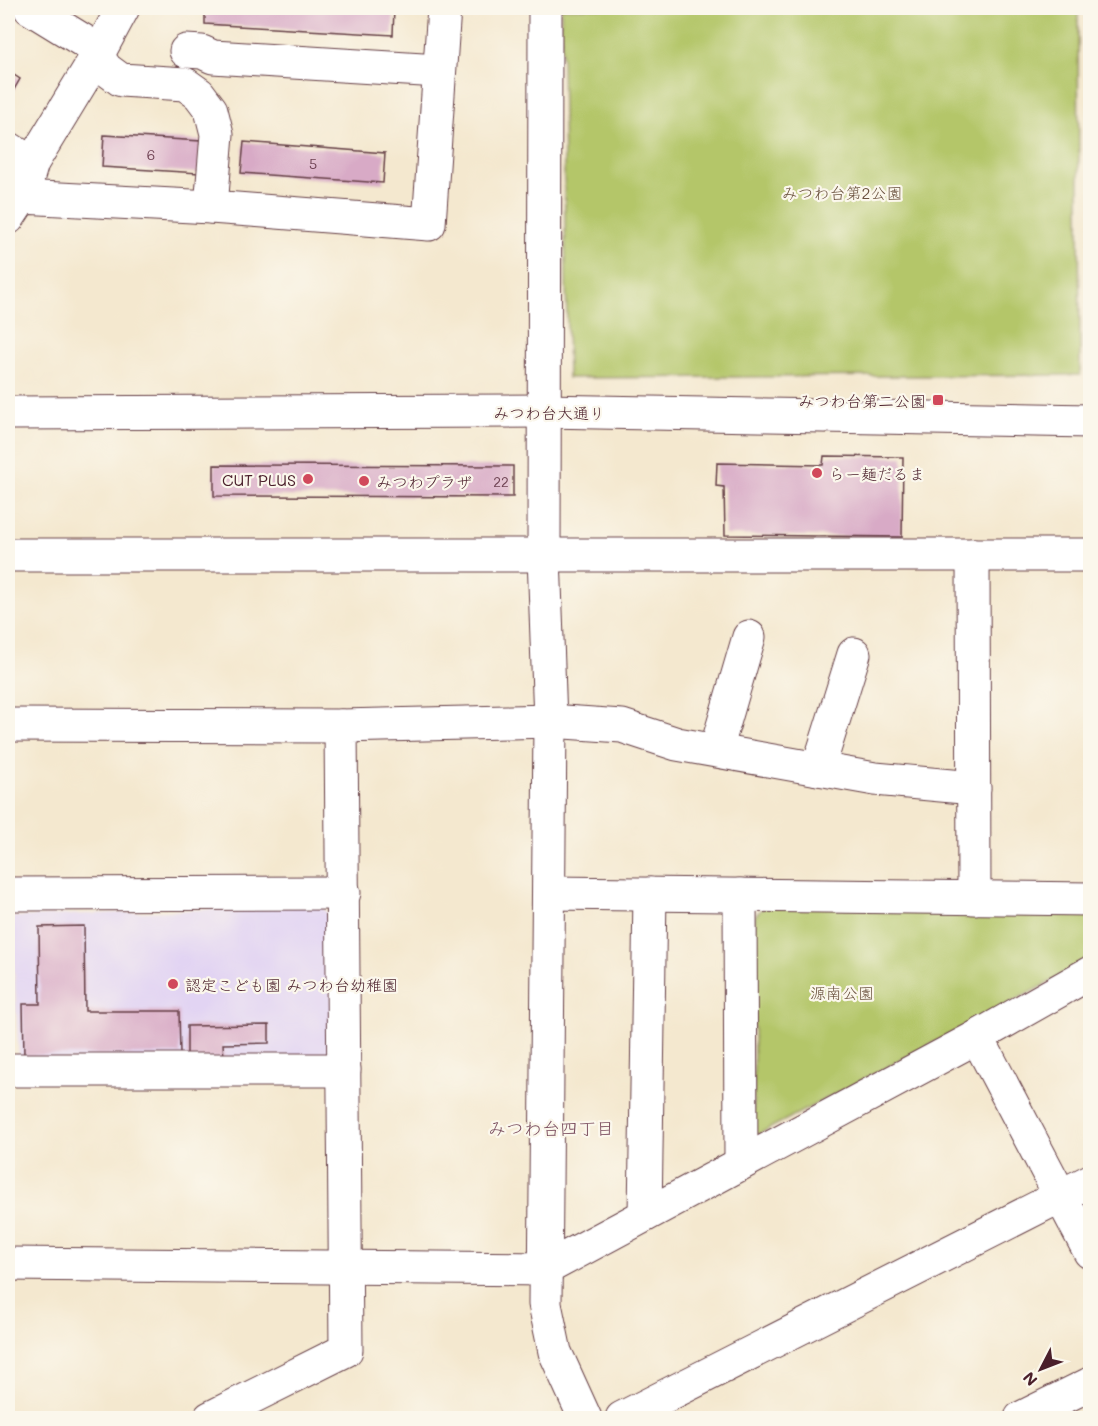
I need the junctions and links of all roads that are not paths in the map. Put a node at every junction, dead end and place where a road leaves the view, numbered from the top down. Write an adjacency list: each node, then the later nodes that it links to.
1 (30, 8): 5 (street)
2 (123, 8): 5 (street)
3 (444, 8): 6 (street)
4 (545, 8): 11 (street)
5 (98, 54): 7 (street); 8 (street)
6 (440, 71): 7 (street); 10 (street)
7 (185, 84): 10 (street)
8 (20, 155): 9 (street)
9 (12, 202): 10 (street)
10 (212, 207)
11 (544, 411): 12 (street, みつわ台大通り); 13 (street, みつわ台大通り); 17 (street)
12 (8, 413)
13 (1090, 421)
14 (8, 555): 17 (street)
15 (973, 555): 16 (street); 17 (street); 25 (street)
16 (1090, 555)
17 (544, 556): 20 (street)
18 (749, 637): 23 (street)
19 (854, 654): 24 (street)
20 (550, 721): 22 (street); 23 (street); 27 (street)
21 (8, 725): 22 (street)
22 (341, 726): 26 (street)
23 (716, 750): 24 (street)
24 (818, 769): 25 (street)
25 (974, 788): 31 (street)
26 (344, 893): 28 (street); 36 (street)
27 (550, 893): 29 (street); 44 (street)
28 (8, 894)
29 (650, 894): 30 (street); 40 (street)
30 (740, 895): 31 (street); 37 (street)
31 (974, 898): 32 (street)
32 (1090, 899)
33 (1090, 973): 34 (street)
34 (977, 1037): 37 (street); 39 (street)
35 (8, 1070): 36 (street)
36 (344, 1070): 43 (street)
37 (741, 1163): 40 (street)
38 (1090, 1181): 39 (street)
39 (1062, 1195): 41 (street); 48 (street)
40 (645, 1215): 44 (street)
41 (1090, 1252)
42 (8, 1264): 43 (street)
43 (346, 1266): 44 (street); 46 (street)
44 (545, 1269): 47 (street)
45 (1090, 1384): 49 (street)
46 (210, 1419)
47 (585, 1419)
48 (622, 1419)
49 (1021, 1419)

